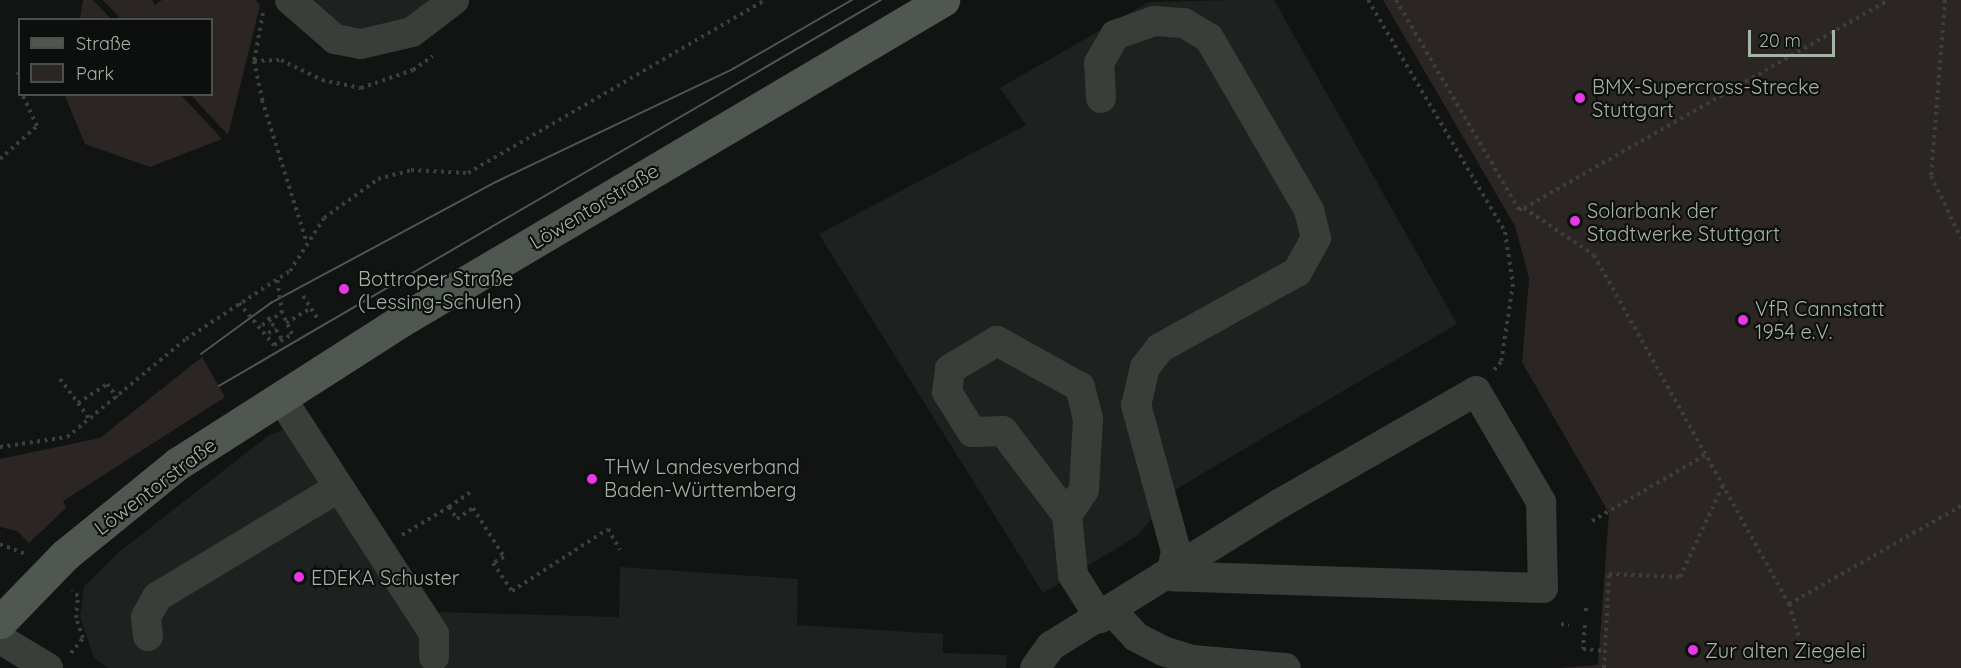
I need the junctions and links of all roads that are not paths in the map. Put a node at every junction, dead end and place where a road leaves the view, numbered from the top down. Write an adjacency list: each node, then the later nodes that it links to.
1 (454, 0): 3 (street)
2 (943, 0): 5 (main road, Löwentorstraße)
3 (277, 3)
4 (1101, 98): 8 (street)
5 (281, 398): 6 (street); 10 (main road, Löwentorstraße)
6 (338, 488): 11 (street); 13 (street)
7 (1067, 514): 7 (street); 9 (street)
8 (1172, 576): 8 (street); 9 (street)
9 (1106, 615): 15 (street); 16 (street)
10 (0, 622)
11 (148, 636)
12 (0, 639): 14 (street)
13 (434, 657)
14 (48, 668)
15 (1035, 668)
16 (1286, 668)

